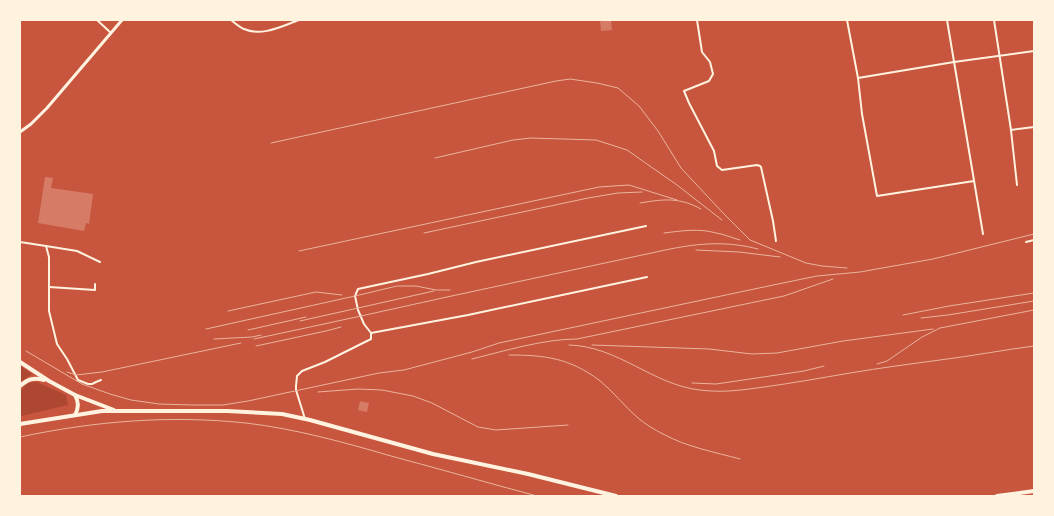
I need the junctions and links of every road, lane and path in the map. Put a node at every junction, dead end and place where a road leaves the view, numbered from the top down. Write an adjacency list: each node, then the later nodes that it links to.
1 (97, 20): 9 (street)
2 (122, 20): 9 (main road)
3 (231, 20): 4 (street)
4 (299, 20)
5 (697, 20): 21 (street)
6 (847, 20): 13 (street)
7 (947, 20): 12 (street)
8 (994, 20): 11 (street)
9 (111, 34): 16 (main road)
10 (1034, 51): 11 (street)
11 (1000, 55): 12 (street); 15 (street)
12 (954, 62): 13 (street); 17 (street)
13 (858, 78): 17 (street)
14 (1034, 127): 15 (street)
15 (1011, 130): 18 (street)
16 (20, 132)
17 (974, 181): 20 (street)
18 (1017, 185)
19 (646, 226): 30 (street)
20 (983, 234)
21 (776, 240)
22 (1034, 240): 24 (street)
23 (20, 242): 25 (street)
24 (1026, 242)
25 (46, 246): 26 (street); 29 (street)
26 (100, 262)
27 (646, 277): 30 (street)
28 (95, 284): 29 (street)
29 (49, 287): 32 (street)
30 (371, 333): 38 (street)
31 (20, 362): 33 (main road)
32 (101, 380)
33 (48, 381): 34 (main road); 35 (main road)
34 (20, 386)
35 (75, 396): 36 (main road); 37 (main road)
36 (119, 411): 37 (main road); 38 (main road)
37 (75, 415): 39 (main road)
38 (305, 419): 41 (main road)
39 (20, 424)
40 (1034, 491): 42 (main road)
41 (616, 496)
42 (996, 496)

